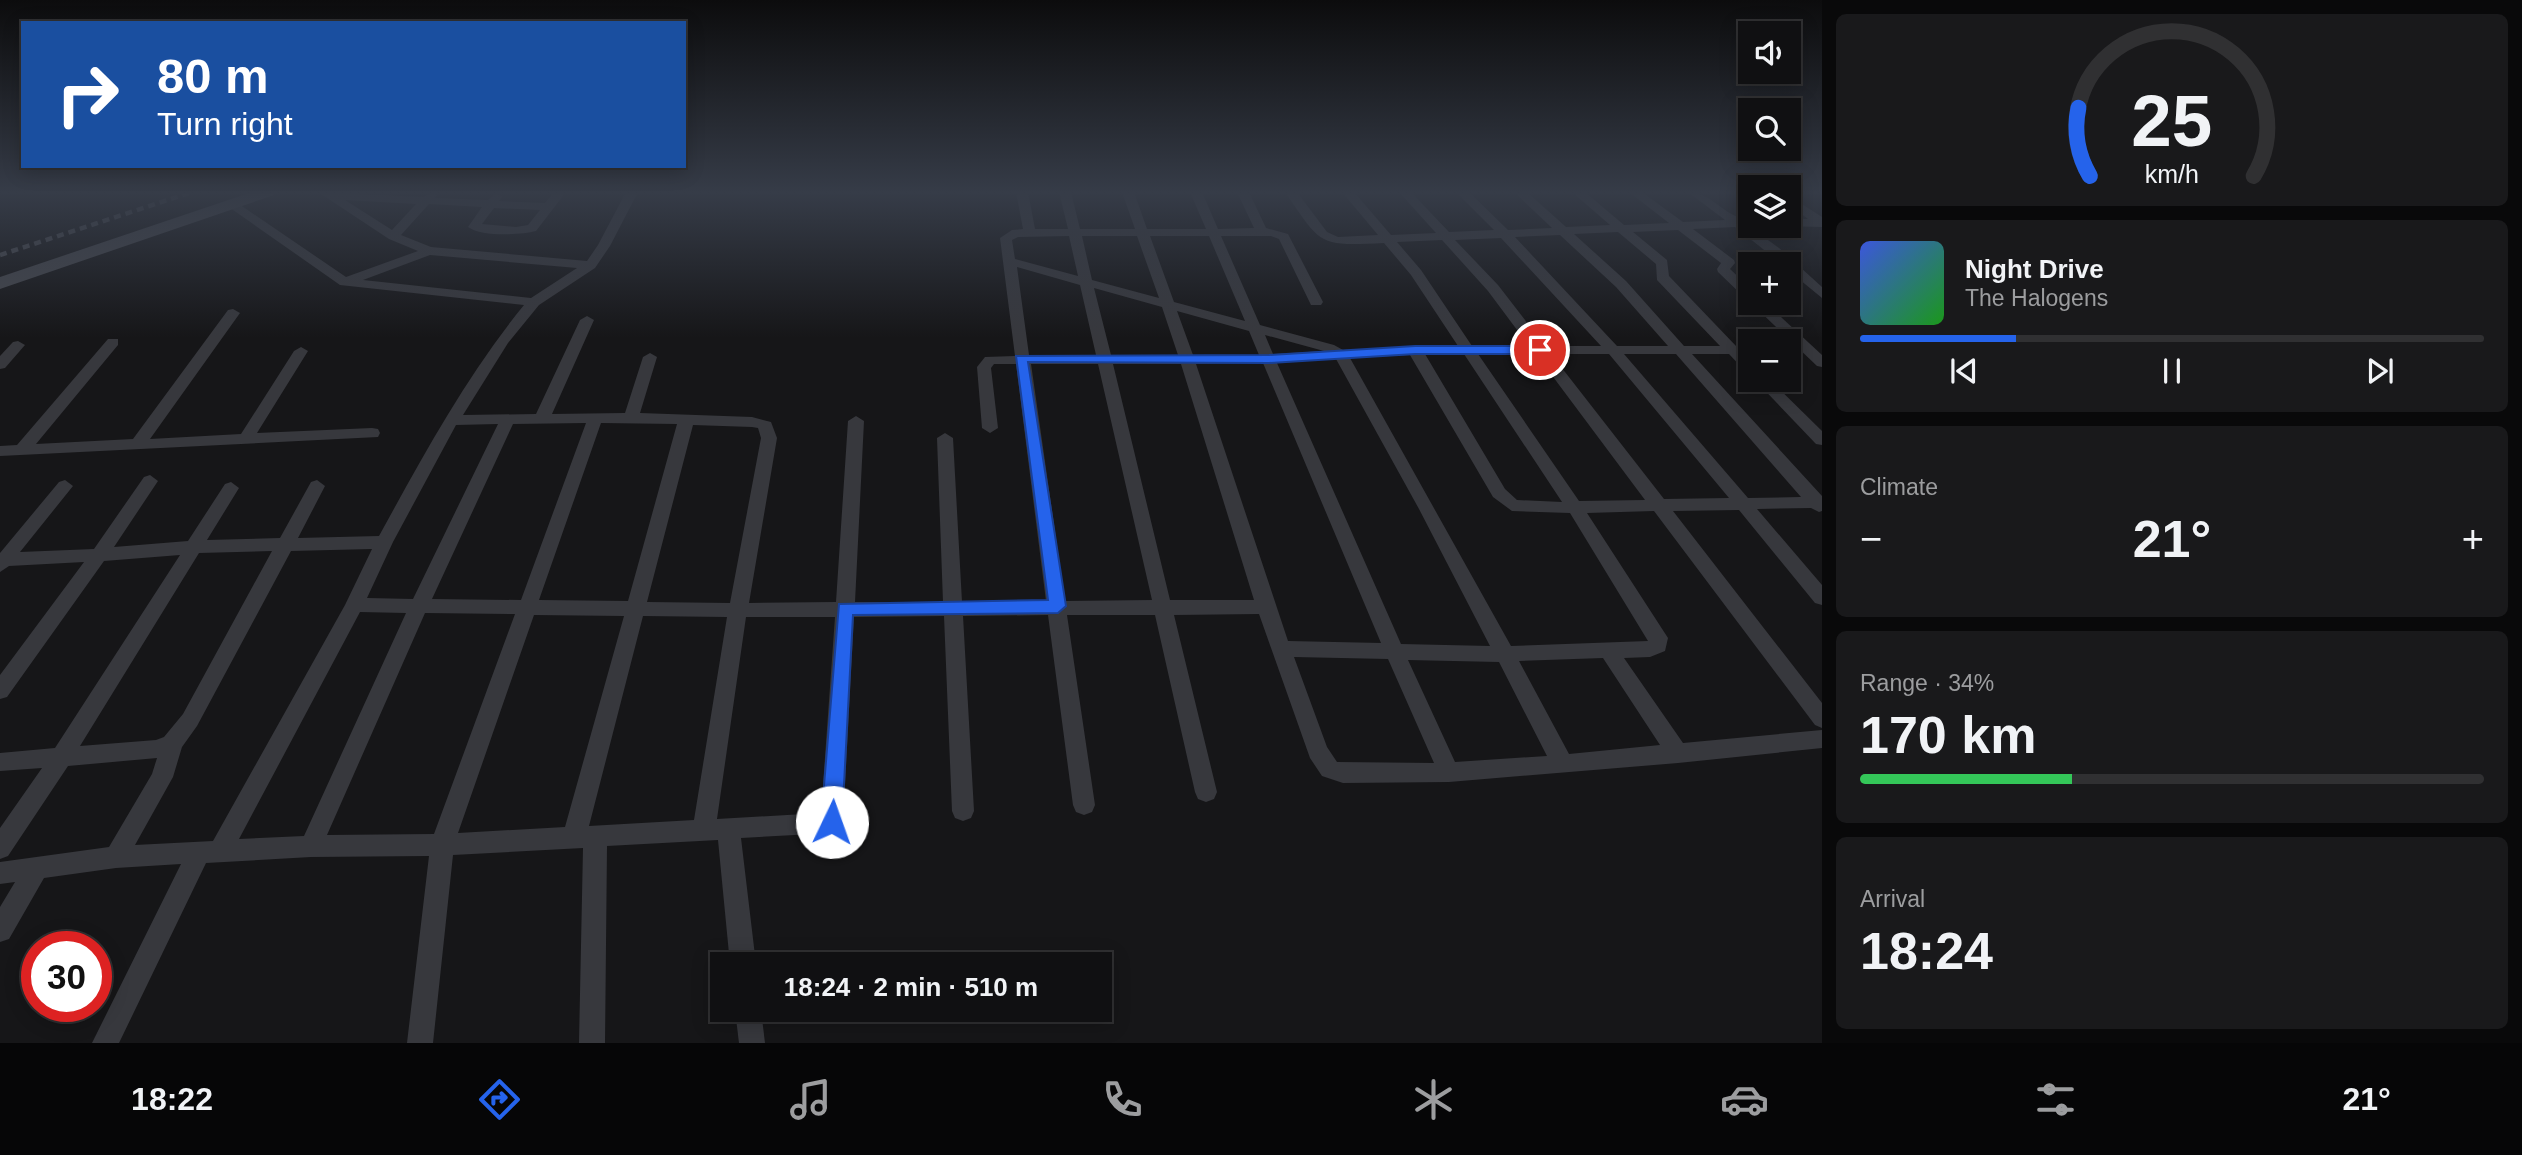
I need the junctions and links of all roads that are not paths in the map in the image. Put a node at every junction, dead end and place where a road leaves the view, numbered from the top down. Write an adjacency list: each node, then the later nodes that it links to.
1 (106, 241): 23 (main road)
2 (119, 241): 25 (main road)
3 (292, 241): 24 (street)
4 (404, 241): 20 (street)
5 (604, 241): 22 (street)
6 (1006, 241): 21 (street)
7 (1078, 241): 26 (street)
8 (1143, 241): 31 (street)
9 (1216, 241): 35 (street)
10 (1286, 241): 30 (street)
11 (1337, 241): 12 (street)
12 (1363, 241)
13 (1387, 241): 41 (street)
14 (1450, 241): 43 (street)
15 (1513, 241): 44 (street)
16 (1575, 241): 48 (street)
17 (1637, 241): 46 (street)
18 (1700, 241): 27 (street)
19 (1763, 241): 28 (street)
20 (429, 251): 22 (street); 24 (street)
21 (1008, 261): 26 (street); 52 (street)
22 (590, 265): 29 (street)
23 (0, 275)
24 (345, 282): 29 (street)
25 (0, 283)
26 (1088, 283): 31 (street); 53 (street)
27 (1738, 283)
28 (1822, 295)
29 (534, 302): 63 (street)
30 (1316, 302)
31 (1167, 305): 35 (street); 54 (street)
32 (233, 313): 71 (street)
33 (1771, 315): 39 (street)
34 (587, 320): 61 (street)
35 (1255, 329): 49 (street); 55 (street)
36 (113, 342): 72 (street)
37 (18, 345): 57 (street)
38 (1801, 347): 39 (street)
39 (1805, 347): 40 (street); 56 (street)
40 (1822, 347)
41 (1468, 349): 42 (street); 43 (street); 81 (street)
42 (1415, 350): 49 (street); 81 (street)
43 (1540, 350): 44 (street); 79 (street)
44 (1611, 350): 48 (street); 78 (street)
45 (301, 351): 68 (street)
46 (1734, 351): 47 (street); 48 (street); 50 (street)
47 (1738, 351)
48 (1684, 352): 80 (street)
49 (1341, 355): 55 (street); 101 (street)
50 (1738, 355)
51 (650, 357): 59 (street)
52 (1021, 358): 53 (street); 66 (street); 90 (street)
53 (1103, 359): 54 (street); 91 (street)
54 (1187, 359): 55 (street); 93 (street)
55 (1269, 359): 100 (street)
56 (1822, 363)
57 (0, 365)
58 (1774, 392): 70 (street)
59 (631, 418): 62 (street); 64 (street)
60 (508, 419): 61 (street); 63 (street); 89 (street)
61 (542, 419): 62 (street)
62 (595, 419): 92 (street)
63 (451, 420): 82 (street)
64 (686, 420): 94 (street); 97 (street)
65 (856, 421): 96 (street)
66 (989, 428)
67 (372, 433): 68 (street)
68 (247, 437): 71 (street)
69 (945, 438): 95 (street)
70 (1822, 440)
71 (138, 444): 72 (street)
72 (22, 450): 73 (street)
73 (0, 451)
74 (150, 481): 85 (street)
75 (65, 486): 86 (street)
76 (317, 486): 83 (street)
77 (231, 488): 84 (street)
78 (1741, 503): 79 (street); 80 (street); 87 (street)
79 (1657, 504): 81 (street); 103 (street)
80 (1820, 504)
81 (1575, 508): 99 (street)
82 (384, 542): 83 (street); 88 (street)
83 (286, 545): 84 (street); 105 (street)
84 (194, 547): 85 (street); 107 (street)
85 (99, 555): 86 (street); 102 (street)
86 (1, 562)
87 (1822, 598)
88 (355, 605): 89 (street); 119 (street)
89 (419, 606): 92 (street); 117 (street)
90 (1058, 606): 91 (street); 95 (street); 112 (street)
91 (1164, 606): 93 (street); 111 (street)
92 (527, 607): 94 (street); 116 (street)
93 (1266, 607): 98 (street)
94 (637, 608): 97 (street); 115 (street)
95 (951, 608): 96 (street); 113 (street)
96 (845, 609): 97 (street); 114 (street)
97 (738, 610): 114 (street)
98 (1282, 649): 100 (street); 110 (street)
99 (1609, 650): 101 (street); 106 (street)
100 (1395, 653): 101 (street); 110 (street)
101 (1503, 654): 109 (street)
102 (0, 691)
103 (1822, 719)
104 (1822, 739): 106 (street)
105 (172, 743): 107 (street); 120 (street)
106 (1678, 754): 109 (street)
107 (61, 758): 108 (street); 118 (street)
108 (0, 762)
109 (1563, 764): 110 (street)
110 (1449, 772)
111 (1206, 792)
112 (1084, 805)
113 (963, 811)
114 (716, 829): 115 (street); 124 (street)
115 (585, 837): 116 (street); 128 (street)
116 (442, 845): 117 (street); 127 (street)
117 (311, 846): 119 (street)
118 (0, 848)
119 (209, 853): 120 (street); 126 (street)
120 (116, 858): 121 (street)
121 (37, 869): 122 (street); 123 (street)
122 (0, 873)
123 (0, 930)
124 (741, 952)
125 (749, 1022): 129 (street)
126 (105, 1043)
127 (420, 1043)
128 (592, 1043)
129 (752, 1043)

